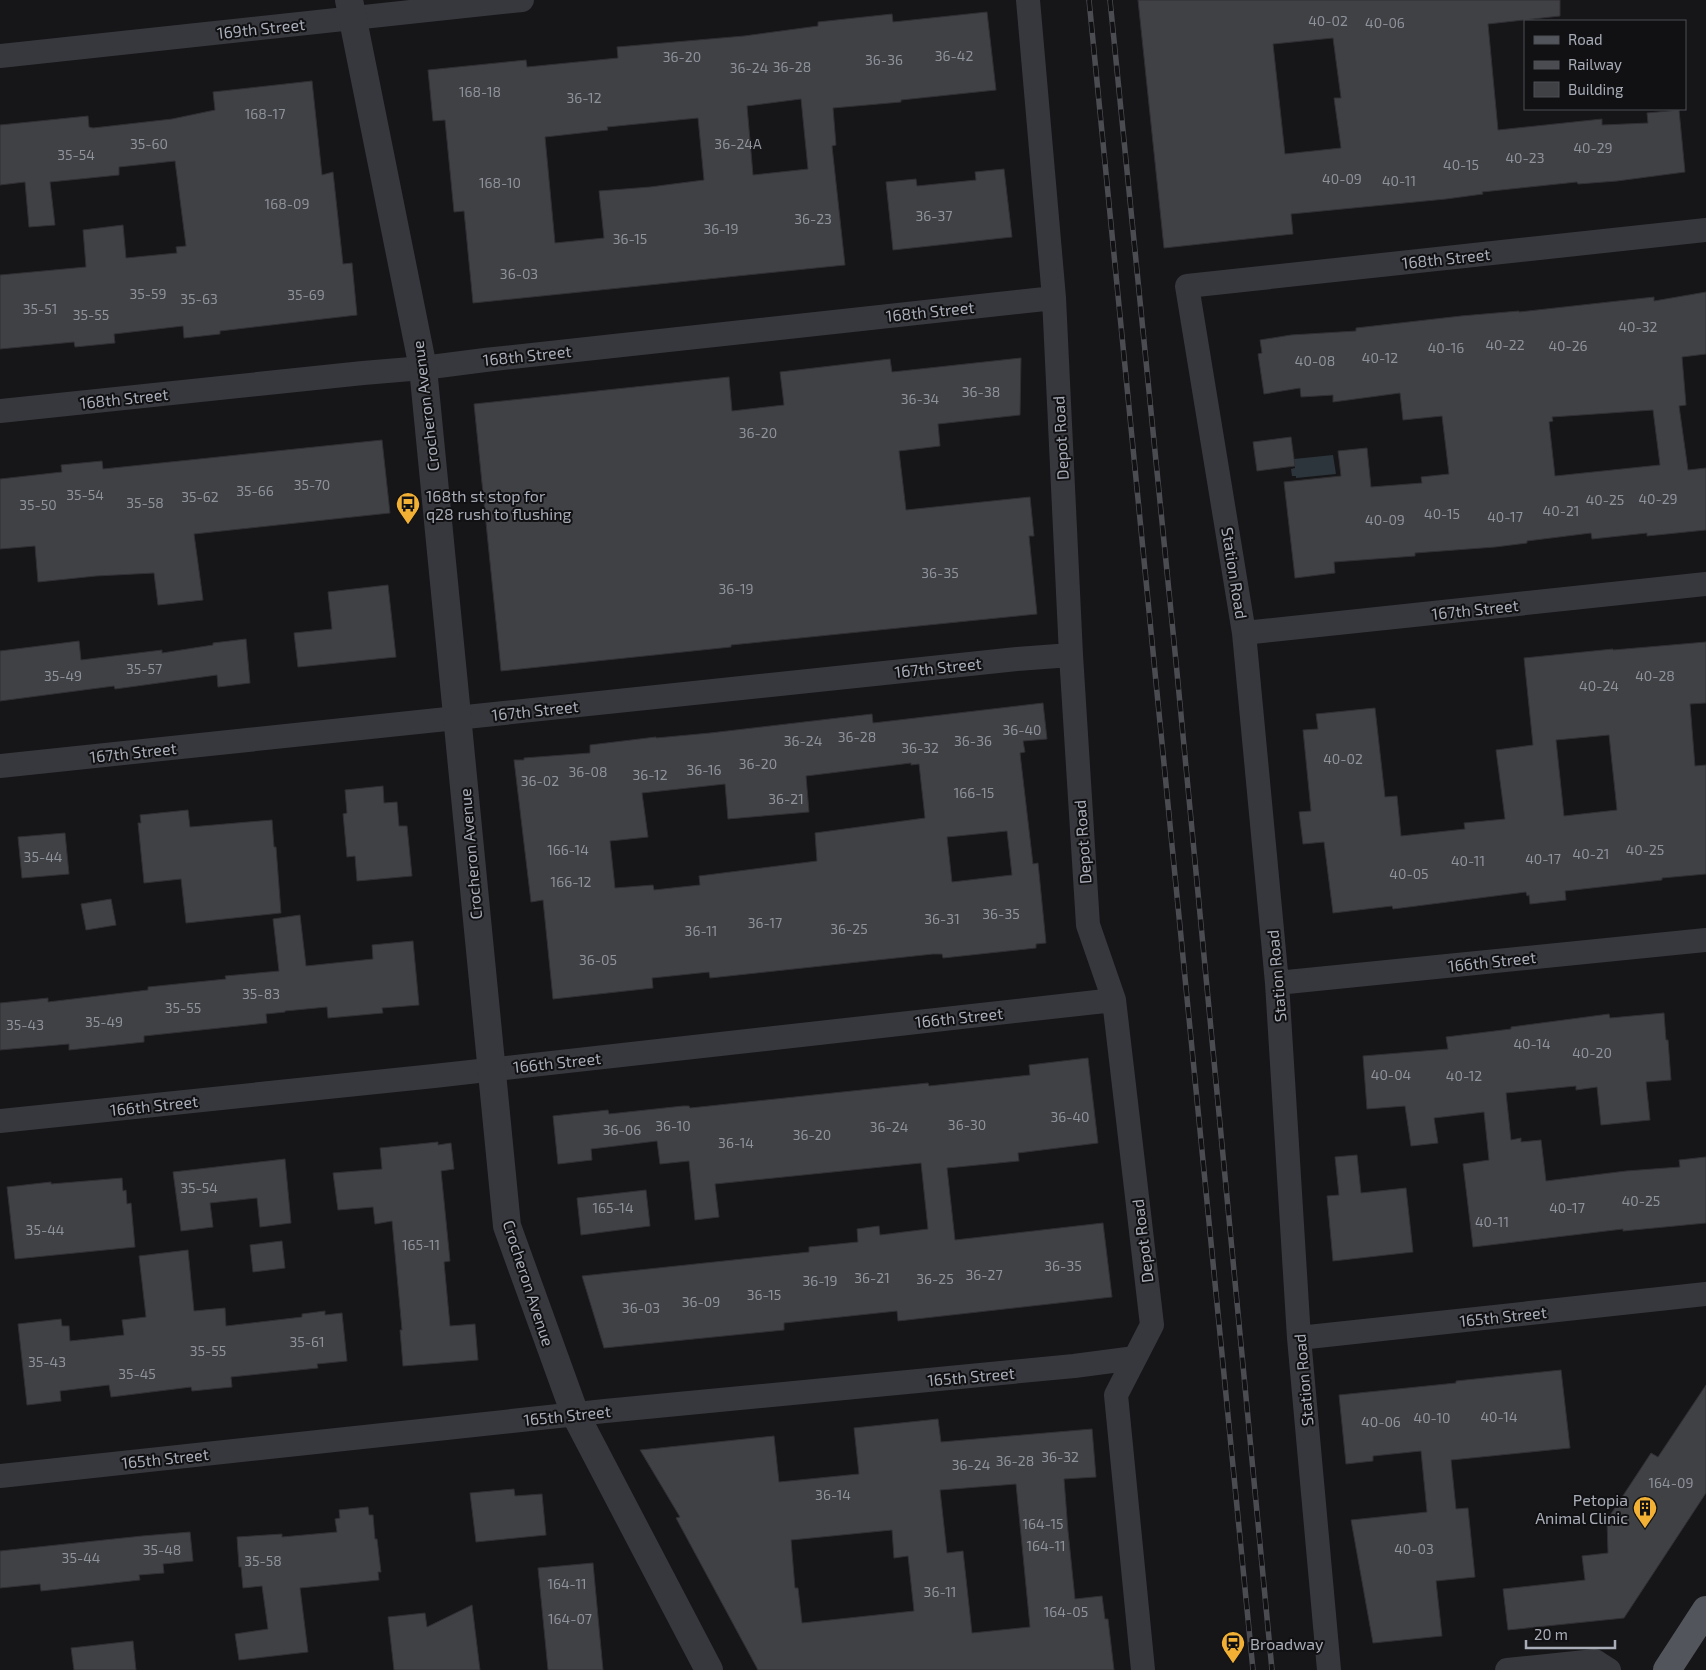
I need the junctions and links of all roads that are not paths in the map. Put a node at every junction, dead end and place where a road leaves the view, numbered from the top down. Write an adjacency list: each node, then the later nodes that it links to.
1 (522, 0): 3 (street, 169th Street)
2 (1028, 0): 7 (street, Depot Road)
3 (352, 9): 4 (street, 169th Street); 8 (street, Crocheron Avenue)
4 (0, 56)
5 (1706, 230): 6 (street, 168th Street)
6 (1187, 286): 11 (street, Station Road)
7 (1054, 298): 8 (street, 168th Street); 12 (street, Depot Road)
8 (423, 368): 9 (street, 168th Street); 13 (street, Crocheron Avenue)
9 (0, 411)
10 (1706, 584): 11 (street, 167th Street)
11 (1244, 633): 16 (street, Station Road)
12 (1071, 655): 13 (street, 167th Street); 17 (street, Depot Road)
13 (457, 718): 14 (street, 167th Street); 18 (street, Crocheron Avenue)
14 (0, 766)
15 (1706, 940): 16 (street, 166th Street)
16 (1277, 983): 21 (street, Station Road)
17 (1114, 1000): 18 (street, 166th Street); 22 (street, Depot Road)
18 (491, 1069): 19 (street, 166th Street); 23 (street, Crocheron Avenue)
19 (0, 1121)
20 (1706, 1294): 21 (street, 165th Street)
21 (1299, 1338): 28 (street, Station Road)
22 (1135, 1358): 23 (street, 165th Street); 27 (street, Depot Road)
23 (575, 1414): 24 (street, 165th Street); 26 (street, Crocheron Avenue)
24 (0, 1476)
25 (1706, 1610): 31 (main road)
26 (709, 1670)
27 (1143, 1670)
28 (1329, 1670)
29 (1507, 1670): 30 (street)
30 (1609, 1670)
31 (1667, 1670)

